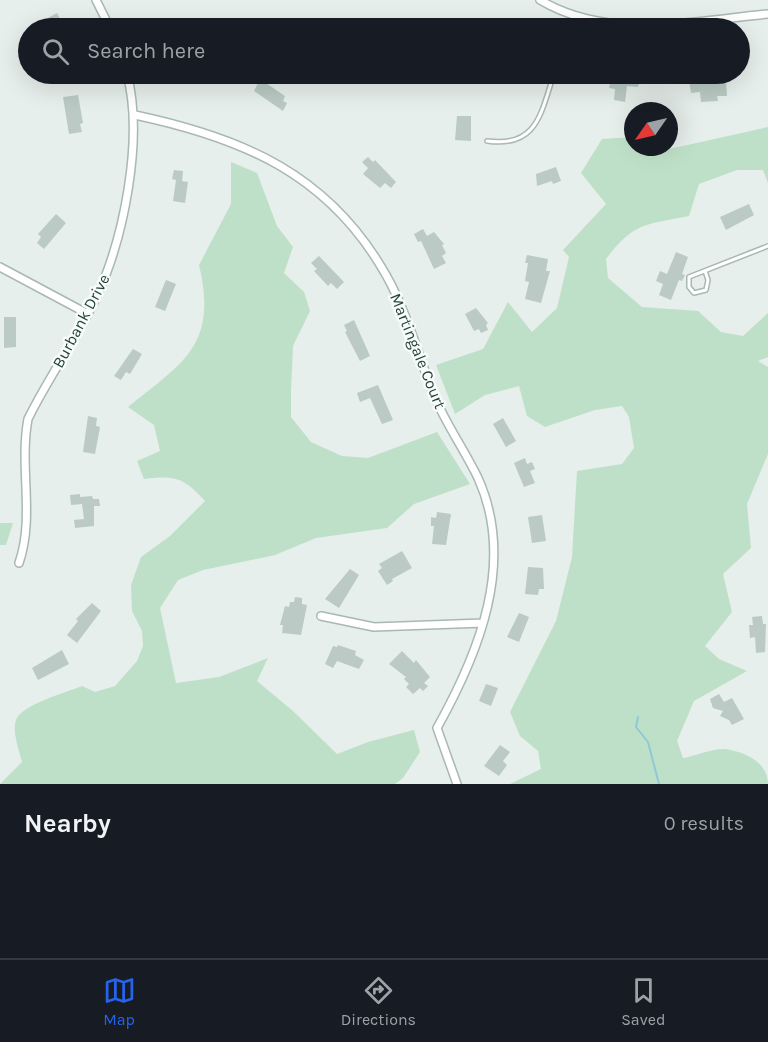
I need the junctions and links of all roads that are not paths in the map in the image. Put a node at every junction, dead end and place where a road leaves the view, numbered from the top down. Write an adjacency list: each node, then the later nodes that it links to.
1 (96, 0): 5 (street)
2 (540, 0): 3 (street)
3 (574, 14): 6 (lane); 7 (street)
4 (768, 14): 8 (street)
5 (105, 18)
6 (573, 18)
7 (584, 18)
8 (723, 18)
9 (129, 84): 11 (street, Burbank Drive)
10 (551, 84): 12 (lane)
11 (135, 115): 16 (street, Burbank Drive); 19 (street, Martingale Court)
12 (487, 141)
13 (768, 246): 15 (lane)
14 (0, 267): 16 (street)
15 (705, 271): 15 (lane)
16 (88, 314): 17 (street, Burbank Drive)
17 (19, 563)
18 (321, 616): 19 (street)
19 (483, 623): 20 (street, Martingale Court)
20 (457, 784)

